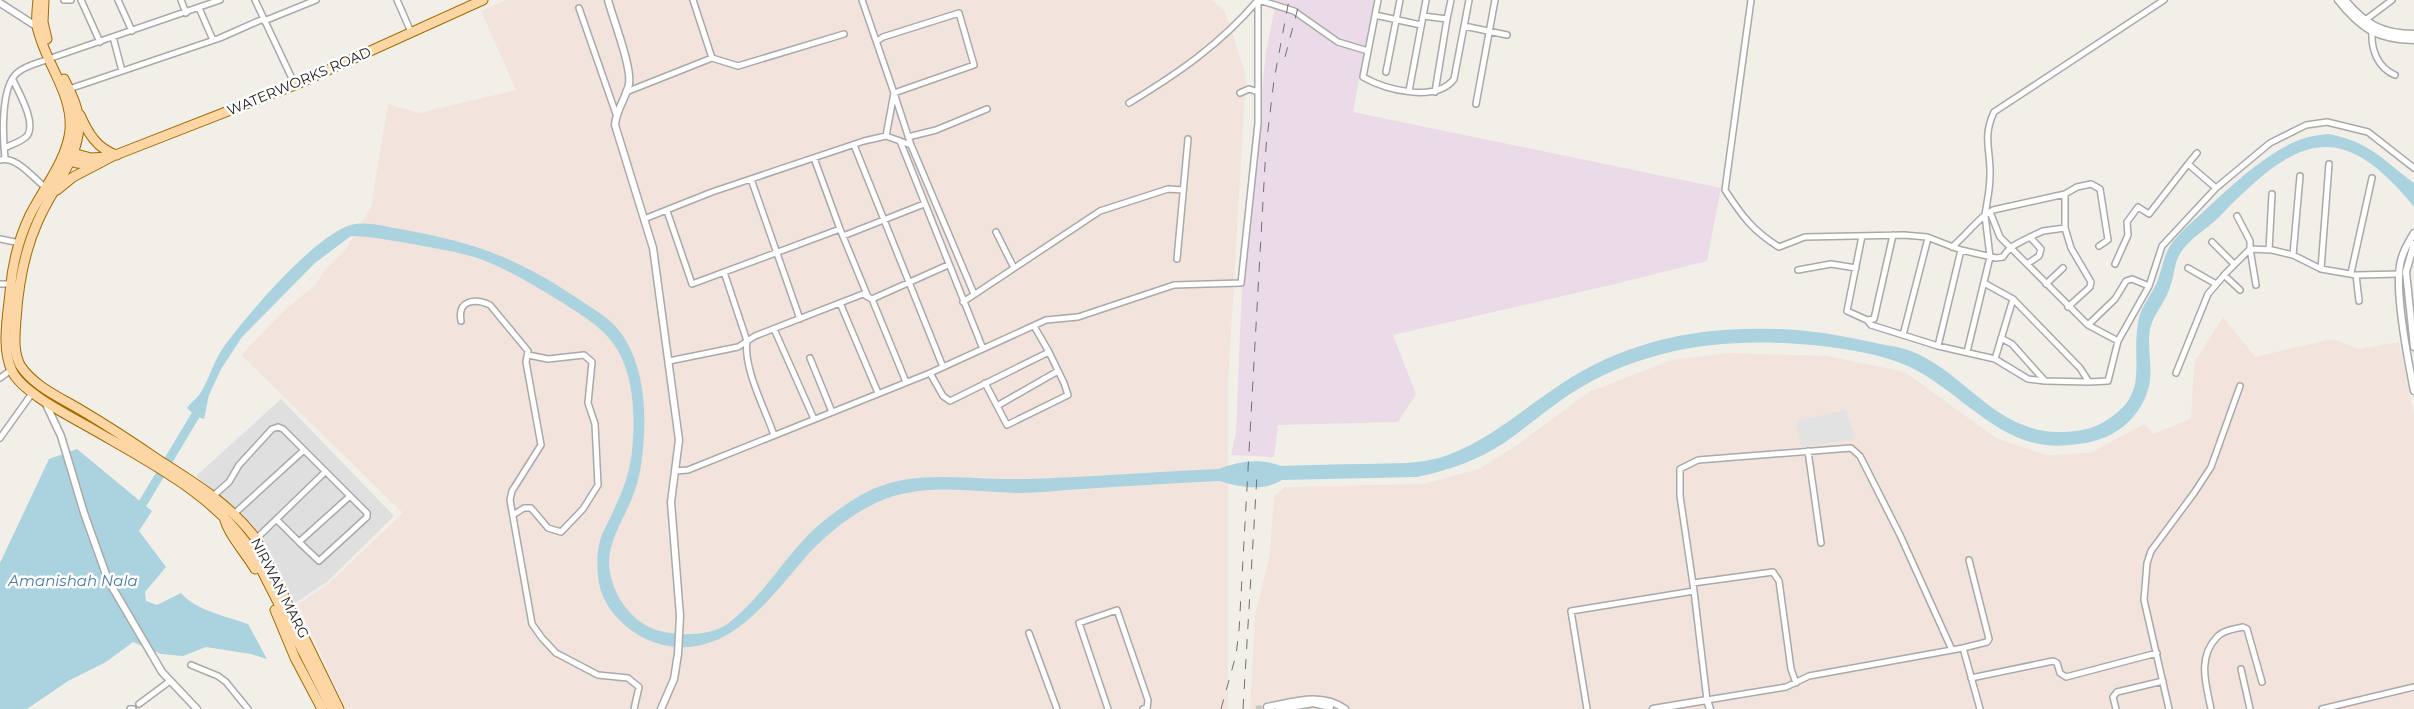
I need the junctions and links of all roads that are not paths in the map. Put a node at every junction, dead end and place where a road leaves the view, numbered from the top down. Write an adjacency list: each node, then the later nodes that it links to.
1 (38, 0): 42 (main road)
2 (44, 0): 47 (main road)
3 (64, 0): 4 (street)
4 (71, 0)
5 (81, 0): 55 (street)
6 (118, 0): 43 (street)
7 (180, 0): 32 (street)
8 (219, 0): 30 (street)
9 (255, 0): 38 (street)
10 (316, 0): 38 (street)
11 (397, 0): 45 (street)
12 (483, 0): 45 (main road, WATERWORKS ROAD)
13 (608, 0): 66 (street)
14 (693, 0): 58 (street)
15 (862, 0): 54 (street)
16 (1258, 0): 29 (street); 33 (street); 56 (street)
17 (1378, 0): 34 (street)
18 (1400, 0): 36 (street)
19 (1426, 0): 35 (street)
20 (1451, 0): 37 (street)
21 (1469, 0): 41 (street)
22 (1495, 0): 44 (street)
23 (1751, 0): 115 (street)
24 (2164, 0): 105 (street)
25 (2338, 0): 39 (street)
26 (2392, 0): 39 (street)
27 (2348, 1): 39 (street)
28 (0, 2): 42 (street)
29 (1252, 7): 33 (street); 71 (street)
30 (199, 8): 32 (street); 52 (street)
31 (579, 8): 76 (street)
32 (186, 13): 43 (street)
33 (1258, 15): 67 (street)
34 (1375, 15): 36 (street); 56 (street)
35 (1423, 16): 37 (street); 40 (street)
36 (1396, 19): 40 (street); 60 (street)
37 (1447, 19): 68 (street)
38 (264, 20): 52 (street); 63 (street)
39 (2362, 22): 46 (street); 49 (street)
40 (1421, 25): 65 (street)
41 (1464, 26): 44 (street); 68 (street)
42 (38, 27): 47 (street); 57 (main road)
43 (132, 31): 51 (street)
44 (1489, 31): 50 (street); 72 (street)
45 (411, 32): 63 (main road, WATERWORKS ROAD)
46 (2372, 32): 53 (street); 61 (street)
47 (45, 33): 57 (main road)
48 (844, 34): 58 (street)
49 (2414, 34)
50 (1507, 35)
51 (113, 37): 55 (street); 59 (street)
52 (213, 40): 59 (street)
53 (2414, 40)
54 (878, 41): 69 (street); 69 (street)
55 (100, 42): 57 (street)
56 (1368, 51): 65 (street)
57 (52, 58): 62 (street); 64 (main road); 86 (main road)
58 (712, 58): 66 (street)
59 (122, 72): 64 (street)
60 (1386, 72)
61 (2395, 75)
62 (13, 80): 84 (street); 84 (street)
63 (294, 85): 87 (main road, WATERWORKS ROAD)
64 (69, 89): 73 (main road)
65 (1409, 91): 68 (street)
66 (625, 92): 76 (street)
67 (1258, 92): 70 (street); 169 (street)
68 (1435, 92)
69 (894, 93): 75 (street); 77 (street)
70 (1240, 93)
71 (1129, 103)
72 (1476, 104)
73 (77, 108): 86 (main road); 87 (main road)
74 (986, 109): 79 (street)
75 (892, 112): 77 (street); 78 (street)
76 (616, 114): 107 (street)
77 (902, 119): 79 (street)
78 (886, 136): 81 (street); 82 (street)
79 (908, 137): 83 (street)
80 (1188, 139): 99 (street)
81 (900, 141): 83 (street); 103 (street)
82 (854, 145): 88 (street); 108 (street)
83 (911, 145): 157 (street)
84 (4, 148): 89 (street)
85 (2197, 153): 90 (street)
86 (67, 155): 87 (main road); 92 (main road); 97 (main road); 100 (main road, NIRWAN MARG)
87 (115, 156): 92 (main road)
88 (814, 158): 96 (street); 110 (street)
89 (3, 160): 97 (street)
90 (2188, 164): 98 (street); 134 (street)
91 (2329, 164): 140 (street)
92 (97, 165): 100 (main road)
93 (2414, 168): 98 (street)
94 (2300, 176): 129 (street)
95 (2372, 178): 143 (street)
96 (751, 179): 104 (street); 128 (street)
97 (45, 187): 120 (main road)
98 (2216, 188): 155 (street)
99 (1183, 190): 131 (street); 136 (street)
100 (54, 192): 208 (main road, NIRWAN MARG)
101 (2065, 194): 105 (street); 109 (street); 124 (street)
102 (2272, 194): 127 (street)
103 (924, 204): 108 (street); 132 (street)
104 (667, 211): 107 (street); 142 (street)
105 (1987, 213): 122 (street); 123 (street); 130 (street)
106 (2237, 216): 125 (street)
107 (644, 219): 183 (street)
108 (884, 220): 114 (street); 146 (street)
109 (2065, 228): 116 (street); 163 (street)
110 (840, 229): 114 (street); 128 (street)
111 (996, 232): 136 (street)
112 (2414, 233): 144 (street)
113 (1893, 235): 115 (street); 117 (street); 165 (street)
114 (843, 236): 158 (street)
115 (1862, 236): 137 (street)
116 (2030, 237): 123 (street); 133 (street)
117 (1928, 238): 122 (street); 171 (street)
118 (0, 239): 120 (street)
119 (2212, 242): 135 (street)
120 (20, 243): 151 (main road)
121 (2414, 244): 149 (street)
122 (1952, 246): 126 (street)
123 (2011, 246): 130 (street); 133 (street)
124 (2099, 246)
125 (2250, 249): 127 (street); 135 (street); 154 (street)
126 (1962, 250): 130 (street); 175 (street)
127 (2269, 250): 129 (street)
128 (777, 254): 142 (street); 164 (street)
129 (2293, 255): 140 (street)
130 (1990, 257): 148 (street)
131 (1177, 259)
132 (948, 264): 146 (street); 161 (street)
133 (2028, 264): 152 (street)
134 (2115, 264)
135 (2234, 264): 145 (street)
136 (1014, 268): 157 (street)
137 (1856, 268): 141 (street); 165 (street)
138 (2063, 268): 152 (street)
139 (2188, 268): 153 (street)
140 (2321, 269): 143 (street)
141 (1798, 270)
142 (724, 272): 173 (street)
143 (2354, 274): 144 (street); 160 (street)
144 (2400, 274): 149 (street)
145 (2224, 275): 153 (street); 156 (street)
146 (909, 282): 158 (street); 184 (street)
147 (2414, 282): 149 (street)
148 (1984, 283): 159 (street); 179 (street)
149 (2403, 283): 167 (street)
150 (0, 284): 151 (street)
151 (11, 284): 185 (main road)
152 (2046, 284): 163 (street)
153 (2216, 284): 188 (street)
154 (2256, 285)
155 (2149, 286): 168 (street); 174 (street)
156 (2240, 290)
157 (974, 294): 161 (street)
158 (870, 298): 162 (street); 191 (street)
159 (2013, 299): 172 (street); 192 (street)
160 (2359, 301)
161 (964, 302): 177 (street)
162 (840, 303): 164 (street); 197 (street)
163 (2068, 307): 168 (street)
164 (800, 319): 170 (street)
165 (1867, 320): 171 (street)
166 (461, 321): 180 (street)
167 (2409, 321): 176 (street); 195 (street)
168 (2088, 325): 174 (street)
169 (1034, 326): 177 (street); 178 (street)
170 (774, 329): 173 (street); 201 (street)
171 (1903, 335): 175 (street)
172 (2001, 338): 182 (street); 190 (street)
173 (747, 341): 183 (street); 202 (street)
174 (2118, 341): 192 (street)
175 (1938, 346): 179 (street)
176 (2414, 347)
177 (983, 349): 184 (street)
178 (1049, 352): 186 (street); 193 (street)
179 (1967, 352): 182 (street)
180 (528, 356): 211 (street); 212 (street)
181 (810, 358): 200 (street)
182 (1995, 359): 190 (street)
183 (670, 361): 206 (street)
184 (943, 367): 187 (street)
185 (11, 370): 189 (street); 196 (main road)
186 (1058, 371): 199 (street); 199 (street)
187 (930, 372): 191 (street); 193 (street)
188 (2176, 373)
189 (0, 378)
190 (2045, 381): 192 (street)
191 (906, 382): 197 (street)
192 (2089, 382)
193 (985, 383): 199 (street)
194 (2240, 386): 226 (street)
195 (2414, 391)
196 (33, 392): 198 (main road); 203 (street)
197 (878, 393): 200 (street)
198 (44, 400): 208 (main road); 231 (street)
199 (997, 406)
200 (832, 412): 201 (street)
201 (814, 419): 202 (street)
202 (774, 435): 206 (street)
203 (0, 438)
204 (304, 450): 207 (street); 209 (street); 214 (street)
205 (1808, 451): 219 (street); 221 (street); 225 (street)
206 (675, 471): 244 (street)
207 (325, 472): 210 (street); 216 (street)
208 (175, 474): 209 (main road, NIRWAN MARG); 213 (main road)
209 (213, 496): 214 (main road, NIRWAN MARG)
210 (350, 496): 218 (street); 218 (street)
211 (512, 507): 212 (street); 215 (street)
212 (520, 510): 215 (street)
213 (223, 513): 240 (main road); 241 (main road)
214 (235, 513): 217 (main road, NIRWAN MARG)
215 (512, 515): 243 (street)
216 (277, 520): 217 (street); 218 (street)
217 (256, 539): 242 (main road, NIRWAN MARG)
218 (299, 542)
219 (1821, 543)
220 (1969, 560): 224 (street)
221 (1693, 583): 222 (street); 233 (street)
222 (1694, 590): 235 (street); 251 (street)
223 (1029, 633): 245 (street)
224 (1963, 648): 225 (street); 229 (street)
225 (1952, 650): 233 (street)
226 (2157, 652): 229 (street); 230 (street)
227 (192, 665): 239 (street)
228 (2240, 669): 258 (street)
229 (1971, 678): 254 (street)
230 (2163, 680): 255 (street); 256 (street)
231 (170, 681): 236 (street); 238 (street)
232 (2262, 682): 257 (street)
233 (1796, 683): 235 (street)
234 (2414, 687): 259 (street)
235 (1707, 700): 252 (street); 253 (street)
236 (140, 704)
237 (1267, 707): 250 (street)
238 (197, 709)
239 (248, 709)
240 (322, 709)
241 (332, 709)
242 (339, 709)
243 (634, 709)
244 (661, 709)
245 (1057, 709)
246 (1108, 709): 247 (street)
247 (1143, 709)
248 (1279, 709): 249 (street)
249 (1336, 709)
250 (1345, 709)
251 (1587, 709)
252 (1653, 709)
253 (1710, 709)
254 (1980, 709)
255 (2116, 709)
256 (2169, 709)
257 (2211, 709)
258 (2250, 709)
259 (2322, 709)

